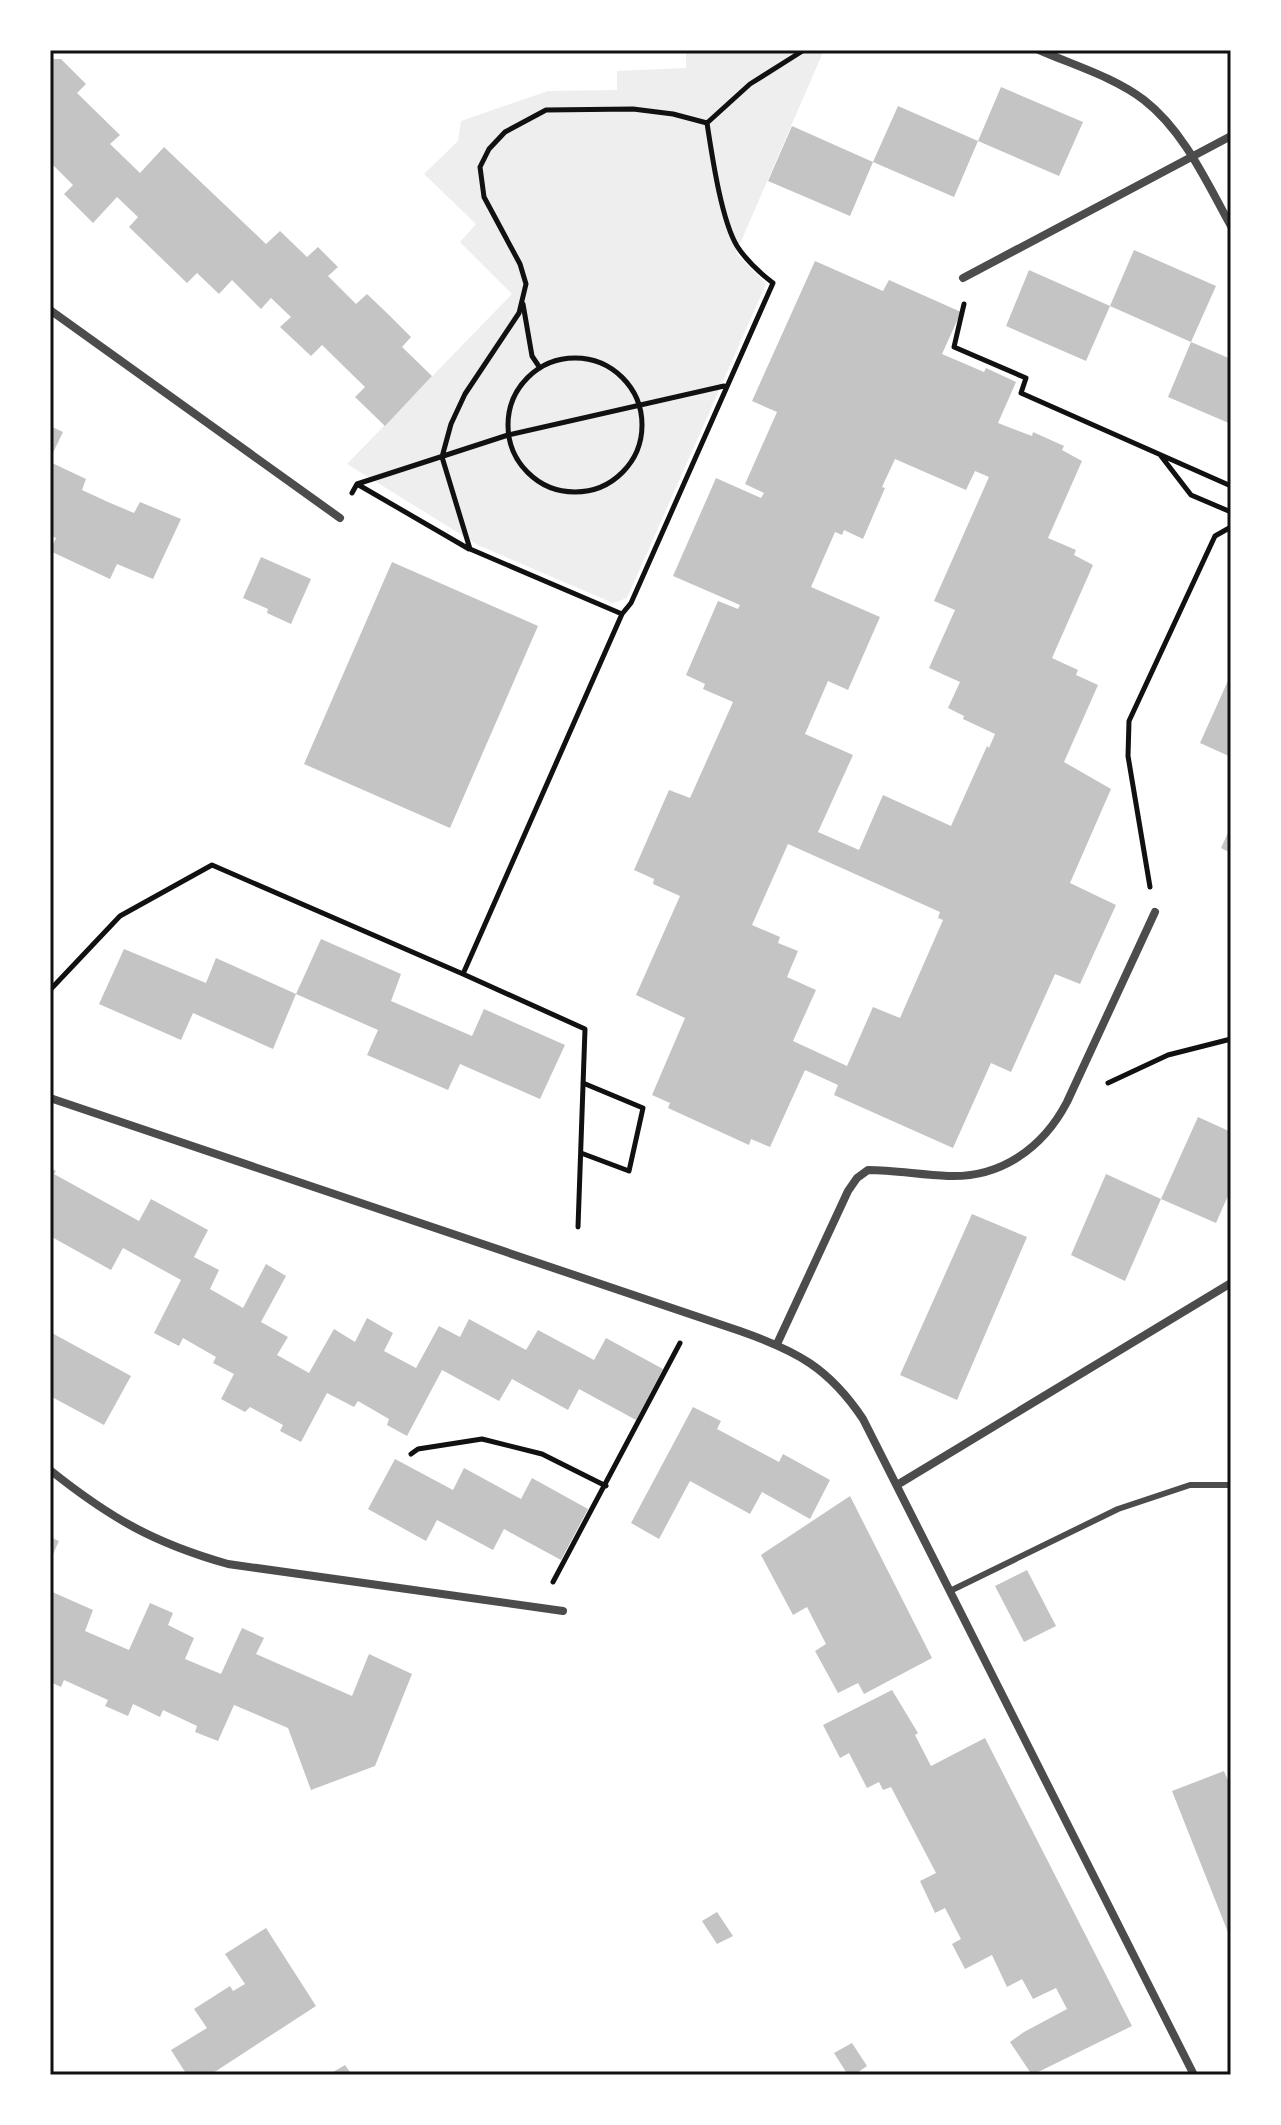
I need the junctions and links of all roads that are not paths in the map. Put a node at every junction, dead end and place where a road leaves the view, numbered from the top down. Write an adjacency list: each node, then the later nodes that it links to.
1 (1039, 50): 3 (street)
2 (1231, 136): 3 (street)
3 (1191, 156): 4 (street); 5 (street)
4 (1231, 226)
5 (963, 278)
6 (50, 310): 7 (street)
7 (340, 518)
8 (1155, 912): 11 (street)
9 (50, 1098): 11 (street)
10 (1231, 1283): 13 (street)
11 (777, 1344): 13 (street)
12 (50, 1470): 16 (street)
13 (897, 1485): 15 (street)
14 (1231, 1485): 15 (lane)
15 (950, 1591): 17 (street)
16 (563, 1611)
17 (1194, 2075)

